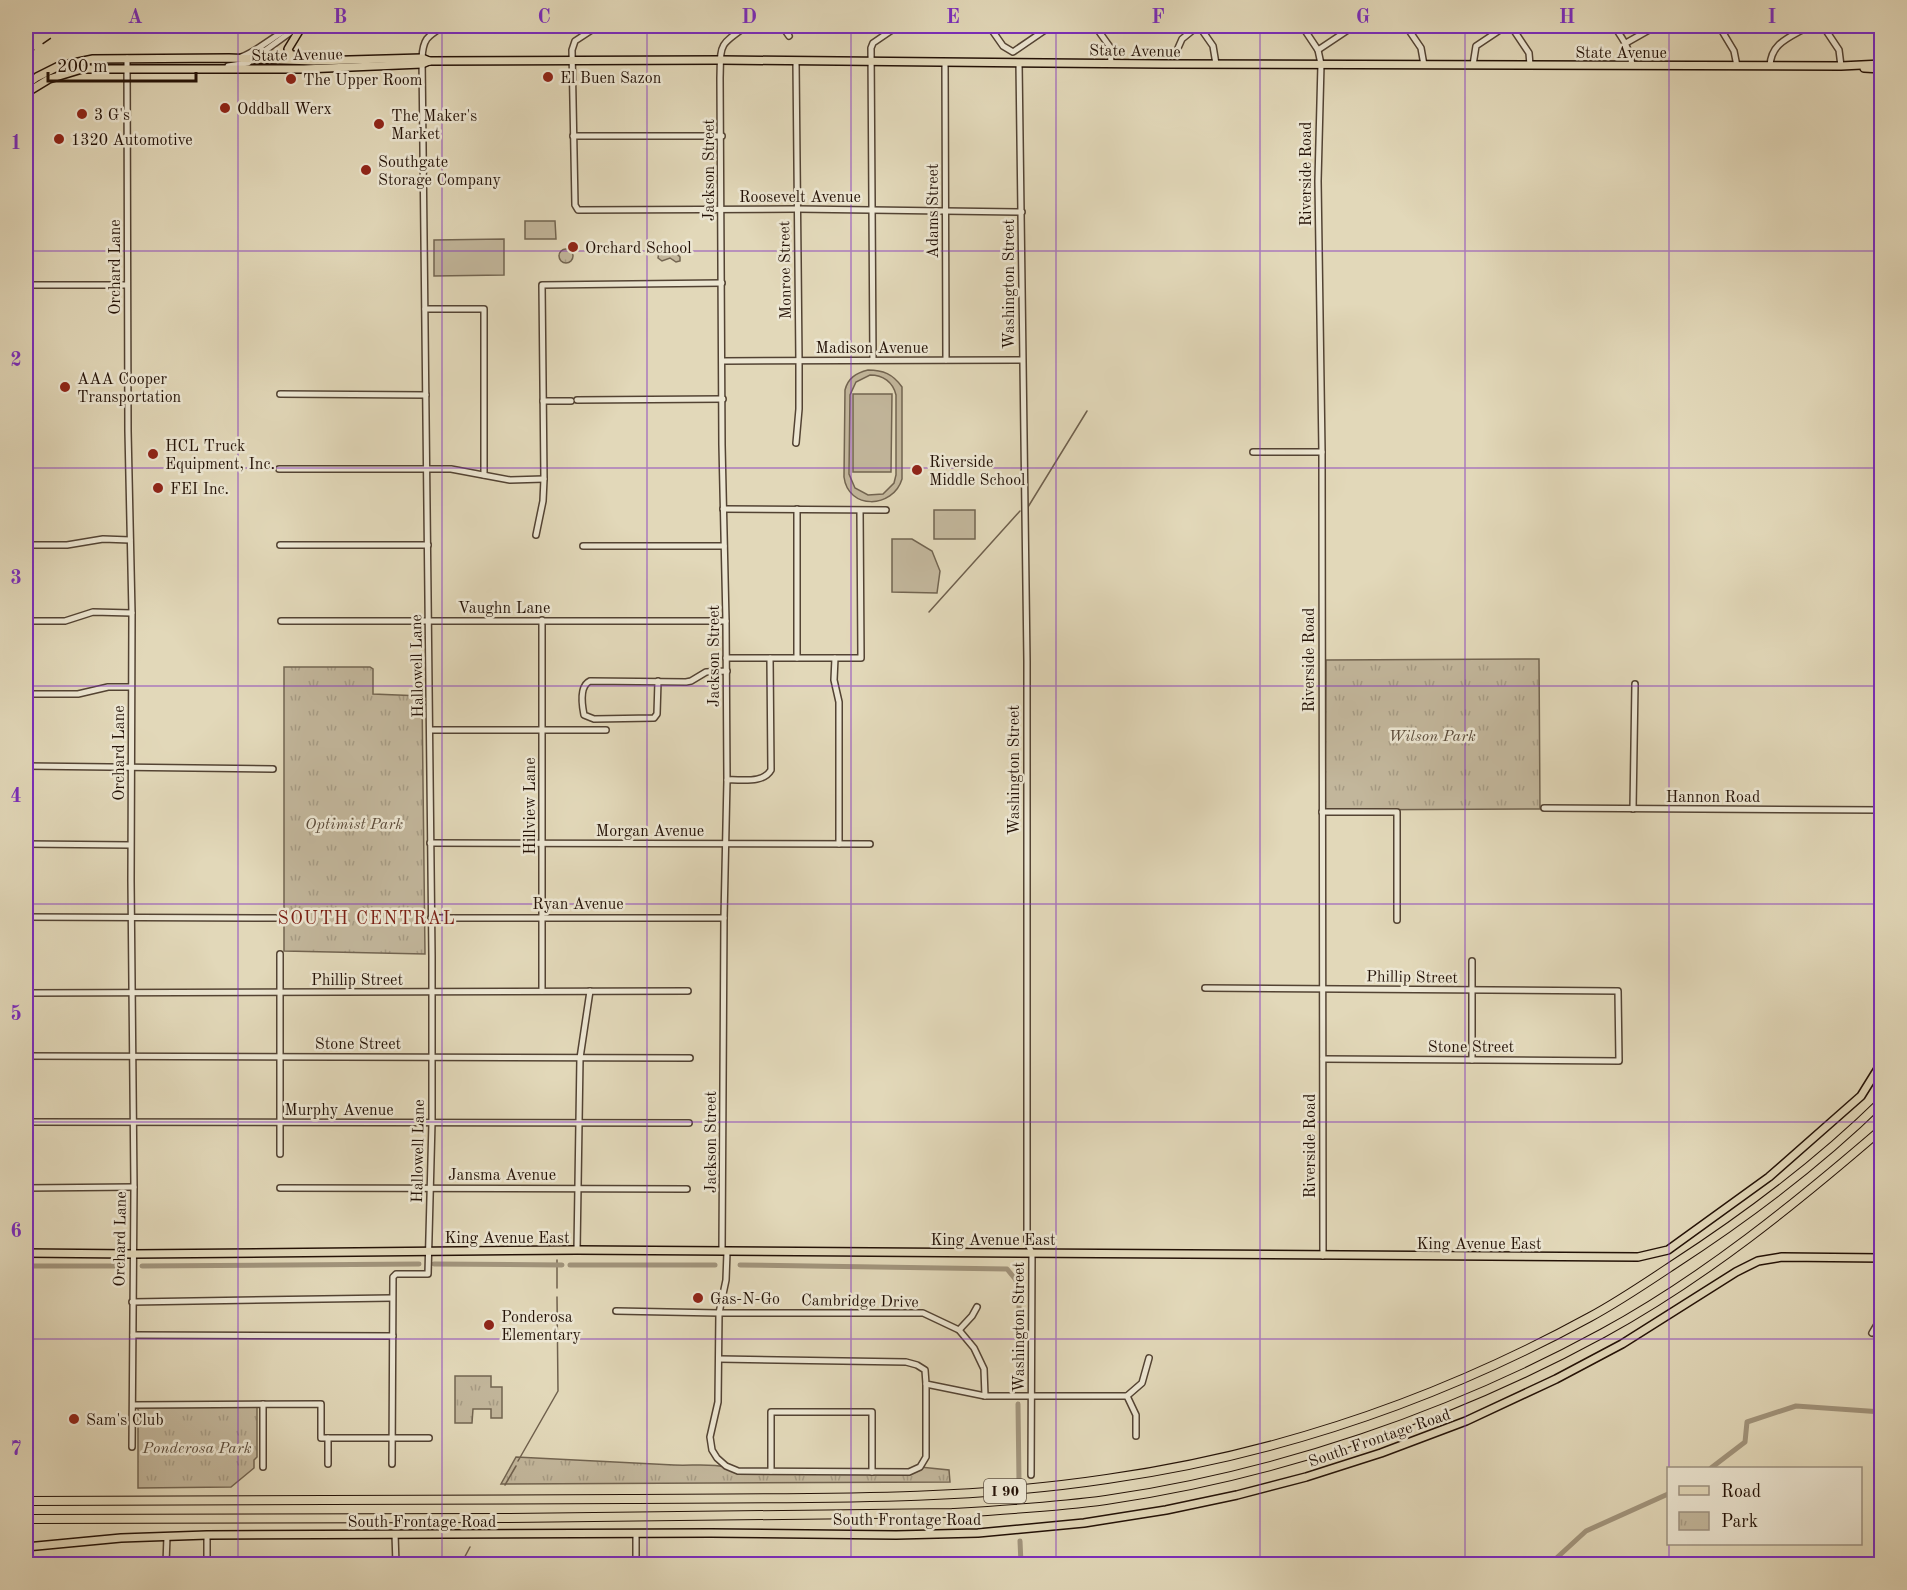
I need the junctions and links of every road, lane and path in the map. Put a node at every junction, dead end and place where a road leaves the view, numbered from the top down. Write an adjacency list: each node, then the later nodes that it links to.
1 (294, 26): 28 (street)
2 (300, 26): 29 (street); 32 (main road)
3 (444, 26): 33 (street)
4 (598, 26): 30 (street)
5 (747, 26): 31 (street)
6 (782, 26): 23 (street)
7 (898, 26): 22 (street)
8 (989, 26): 9 (street)
9 (1051, 26)
10 (1095, 26): 38 (street)
11 (1199, 26): 25 (street); 39 (street)
12 (1302, 26): 26 (street)
13 (1354, 26): 26 (street)
14 (1406, 26): 42 (street)
15 (1506, 26): 43 (street)
16 (1511, 26): 44 (street)
17 (1614, 26): 24 (street)
18 (1656, 26): 24 (street)
19 (1719, 26): 46 (street)
20 (1809, 26): 47 (street)
21 (1823, 26): 48 (street)
22 (888, 28): 34 (street)
23 (789, 36)
24 (1626, 43): 45 (street)
25 (1178, 48)
26 (1318, 50): 40 (street, Riverside Road)
27 (127, 58): 28 (main road, State Avenue); 50 (street, Orchard Lane); 52 (main road, State Avenue)
28 (234, 58): 29 (main road, State Avenue)
29 (254, 59): 32 (main road, State Avenue); 49 (street)
30 (572, 60): 31 (main road, State Avenue); 33 (main road, State Avenue); 54 (street)
31 (721, 60): 35 (main road, State Avenue); 55 (street, Jackson Street)
32 (314, 61): 33 (main road, State Avenue)
33 (425, 61): 49 (main road, State Avenue); 64 (street, Hallowell Lane)
34 (871, 61): 35 (main road, State Avenue); 36 (main road, State Avenue); 58 (street)
35 (796, 62): 56 (street, Monroe Street)
36 (945, 62): 37 (main road, State Avenue); 59 (street, Adams Street)
37 (1019, 63): 38 (main road, State Avenue); 60 (street, Washington Street)
38 (1112, 63): 39 (main road, State Avenue)
39 (1216, 64): 40 (main road, State Avenue)
40 (1321, 64): 42 (main road, State Avenue); 76 (street, Riverside Road)
41 (1881, 64): 48 (main road, State Avenue)
42 (1424, 65): 43 (main road, State Avenue)
43 (1473, 65): 44 (main road, State Avenue)
44 (1530, 65): 45 (main road, State Avenue)
45 (1632, 65): 46 (main road, State Avenue)
46 (1737, 66): 47 (main road, State Avenue)
47 (1770, 66): 48 (main road, State Avenue)
48 (1841, 66): 51 (main road, State Avenue)
49 (178, 68): 50 (main road, State Avenue)
50 (126, 69): 53 (main road, State Avenue); 63 (street, Orchard Lane)
51 (1881, 69)
52 (26, 85)
53 (26, 93)
54 (573, 136): 55 (street); 57 (street, Roosevelt Avenue)
55 (722, 136): 57 (street, Jackson Street)
56 (797, 209): 57 (street, Roosevelt Avenue); 58 (street, Roosevelt Avenue); 69 (street, Monroe Street)
57 (721, 210): 61 (street, Jackson Street)
58 (872, 210): 59 (street, Roosevelt Avenue); 65 (street)
59 (945, 210): 60 (street, Roosevelt Avenue); 66 (street, Adams Street)
60 (1022, 212): 67 (street, Washington Street)
61 (722, 283): 68 (street, Jackson Street); 73 (street)
62 (26, 285): 63 (street)
63 (128, 285): 86 (street, Orchard Lane)
64 (425, 309): 71 (street, Hallowell Lane); 79 (street)
65 (873, 360): 66 (street, Madison Avenue); 69 (street, Madison Avenue)
66 (946, 360): 67 (street, Madison Avenue)
67 (1022, 360): 173 (street, Washington Street)
68 (722, 361): 69 (street, Madison Avenue); 72 (street, Jackson Street)
69 (799, 361): 74 (street, Monroe Street)
70 (280, 394): 71 (street)
71 (426, 395): 78 (street, Hallowell Lane)
72 (723, 399): 73 (street); 81 (street, Jackson Street)
73 (543, 401): 80 (street)
74 (796, 443)
75 (1253, 452): 76 (street)
76 (1322, 452): 117 (street, Riverside Road)
77 (279, 469): 78 (street)
78 (427, 470): 79 (street); 89 (street, Hallowell Lane)
79 (484, 475): 80 (street)
80 (544, 479): 85 (street)
81 (723, 509): 82 (street); 91 (street, Jackson Street)
82 (797, 509): 83 (street); 100 (street)
83 (860, 510): 84 (street); 101 (street)
84 (886, 510)
85 (536, 536)
86 (129, 540): 87 (street); 92 (street, Orchard Lane)
87 (26, 545)
88 (280, 545): 89 (street)
89 (428, 545): 93 (street, Hallowell Lane)
90 (583, 546): 91 (street)
91 (724, 546): 97 (street, Jackson Street)
92 (132, 613): 95 (street); 105 (street, Orchard Lane)
93 (429, 620): 94 (street, Vaughn Lane); 96 (street, Vaughn Lane); 107 (street, Hallowell Lane)
94 (542, 620): 97 (street, Vaughn Lane); 109 (street, Hillview Lane)
95 (26, 621)
96 (281, 621)
97 (726, 621): 98 (street, Jackson Street)
98 (726, 658): 99 (street); 102 (street, Jackson Street)
99 (770, 658): 100 (street); 113 (street)
100 (797, 658): 101 (street)
101 (835, 658): 122 (street)
102 (726, 671): 103 (street); 113 (street, Jackson Street)
103 (658, 681): 103 (street)
104 (1635, 684): 115 (street)
105 (131, 687): 106 (street); 111 (street, Orchard Lane)
106 (26, 694)
107 (430, 730): 109 (street); 118 (street, Hallowell Lane)
108 (606, 730): 109 (street)
109 (542, 731): 121 (street, Hillview Lane)
110 (26, 766): 111 (street)
111 (131, 766): 112 (street); 124 (street, Orchard Lane)
112 (273, 769)
113 (727, 780): 119 (street, Jackson Street)
114 (1544, 808): 115 (street, Hannon Road)
115 (1632, 809): 116 (street, Hannon Road)
116 (1881, 810)
117 (1322, 812): 131 (street); 135 (street, Riverside Road)
118 (430, 843): 121 (street, Morgan Avenue); 129 (street, Hallowell Lane)
119 (725, 843): 121 (street, Morgan Avenue); 122 (street, Morgan Avenue); 130 (street, Jackson Street)
120 (26, 844): 124 (street)
121 (543, 844): 126 (street, Hillview Lane)
122 (839, 844): 123 (street, Morgan Avenue)
123 (870, 844)
124 (130, 845): 127 (street, Orchard Lane)
125 (26, 917): 127 (street)
126 (542, 917): 129 (street, Ryan Avenue); 130 (street, Ryan Avenue); 140 (street, Hillview Lane)
127 (131, 918): 128 (street); 142 (street, Orchard Lane)
128 (276, 918)
129 (431, 918): 139 (street, Hallowell Lane)
130 (724, 918): 171 (street, Jackson Street)
131 (1397, 920)
132 (280, 954): 143 (street)
133 (1472, 961): 138 (street)
134 (1205, 988): 135 (street, Phillip Street)
135 (1322, 989): 138 (street, Phillip Street); 151 (street, Riverside Road)
136 (590, 991): 137 (street, Phillip Street); 140 (street, Phillip Street); 148 (street)
137 (688, 991)
138 (1472, 991): 152 (street); 153 (street, Phillip Street)
139 (432, 992): 140 (street, Phillip Street); 143 (street, Phillip Street); 146 (street, Hallowell Lane)
140 (542, 992)
141 (26, 993): 142 (street, Phillip Street)
142 (132, 993): 143 (street, Phillip Street); 145 (street, Orchard Lane)
143 (279, 993): 147 (street)
144 (26, 1056): 145 (street, Stone Street)
145 (132, 1056): 147 (street, Stone Street); 156 (street, Orchard Lane)
146 (431, 1056): 147 (street, Stone Street); 148 (street, Stone Street); 157 (street, Hallowell Lane)
147 (280, 1057): 158 (street)
148 (580, 1058): 149 (street, Stone Street); 159 (street)
149 (690, 1058)
150 (1881, 1058): 175 (main road, King Avenue East)
151 (1323, 1059): 152 (street, Stone Street); 175 (street, Riverside Road)
152 (1472, 1060): 153 (street, Stone Street)
153 (1619, 1061)
154 (1881, 1101): 206 (highway, I 90)
155 (26, 1122): 156 (street, Murphy Avenue)
156 (133, 1122): 158 (street, Murphy Avenue); 163 (street, Orchard Lane)
157 (432, 1122): 158 (street, Murphy Avenue); 159 (street, Murphy Avenue); 166 (street, Hallowell Lane)
158 (279, 1123): 162 (street)
159 (580, 1123): 160 (street, Murphy Avenue); 167 (street)
160 (689, 1123)
161 (1881, 1129): 207 (highway, I 90)
162 (280, 1154)
163 (134, 1187): 164 (street); 174 (street, Orchard Lane)
164 (26, 1188)
165 (280, 1188): 166 (street, Jansma Avenue)
166 (430, 1188): 167 (street, Jansma Avenue); 170 (street, Hallowell Lane)
167 (578, 1188): 168 (street, Jansma Avenue); 169 (street)
168 (687, 1189)
169 (578, 1250): 170 (main road, King Avenue East); 171 (main road, King Avenue East)
170 (428, 1251): 174 (main road, King Avenue East); 177 (street, Hallowell Lane)
171 (724, 1251): 173 (main road, King Avenue East); 181 (street, Jackson Street)
172 (26, 1253): 174 (main road, King Avenue East)
173 (1032, 1253): 175 (main road, King Avenue East); 191 (street, Washington Street)
174 (132, 1254): 178 (street, Orchard Lane)
175 (1323, 1256)
176 (1881, 1258): 209 (main road, South Frontage Road)
177 (392, 1298): 178 (street); 186 (street)
178 (132, 1302): 185 (street, Orchard Lane)
179 (977, 1307): 183 (street)
180 (616, 1311): 181 (street, Cambridge Drive)
181 (719, 1313): 183 (street, Cambridge Drive); 188 (street, Jackson Street)
182 (1881, 1316): 184 (street)
183 (959, 1330): 190 (street, Cambridge Drive)
184 (1872, 1333)
185 (133, 1335): 186 (street); 194 (street, Orchard Lane)
186 (393, 1336): 197 (street)
187 (1149, 1358): 192 (street)
188 (719, 1359): 189 (street); 203 (street, Jackson Street)
189 (926, 1384): 190 (street); 204 (street)
190 (985, 1396): 191 (street)
191 (1032, 1396): 192 (street); 205 (street, Washington Street)
192 (1127, 1396): 195 (street)
193 (263, 1404): 194 (street); 196 (street); 202 (street)
194 (133, 1405): 199 (street, Orchard Lane)
195 (1136, 1436)
196 (328, 1438): 197 (street); 200 (street)
197 (393, 1438): 198 (street); 201 (street)
198 (429, 1438)
199 (132, 1447)
200 (328, 1464)
201 (392, 1464)
202 (263, 1467)
203 (771, 1471): 204 (street); 204 (street)
204 (872, 1472)
205 (1031, 1475)
206 (26, 1501)
207 (26, 1519)
208 (395, 1534): 209 (main road, South Frontage Road); 210 (main road, South Frontage Road); 215 (street)
209 (636, 1534): 216 (street)
210 (207, 1535): 211 (main road, South Frontage Road); 214 (street)
211 (167, 1536): 212 (main road, South Frontage Road); 213 (street)
212 (26, 1547)
213 (166, 1564)
214 (207, 1564)
215 (396, 1564)
216 (636, 1564)

